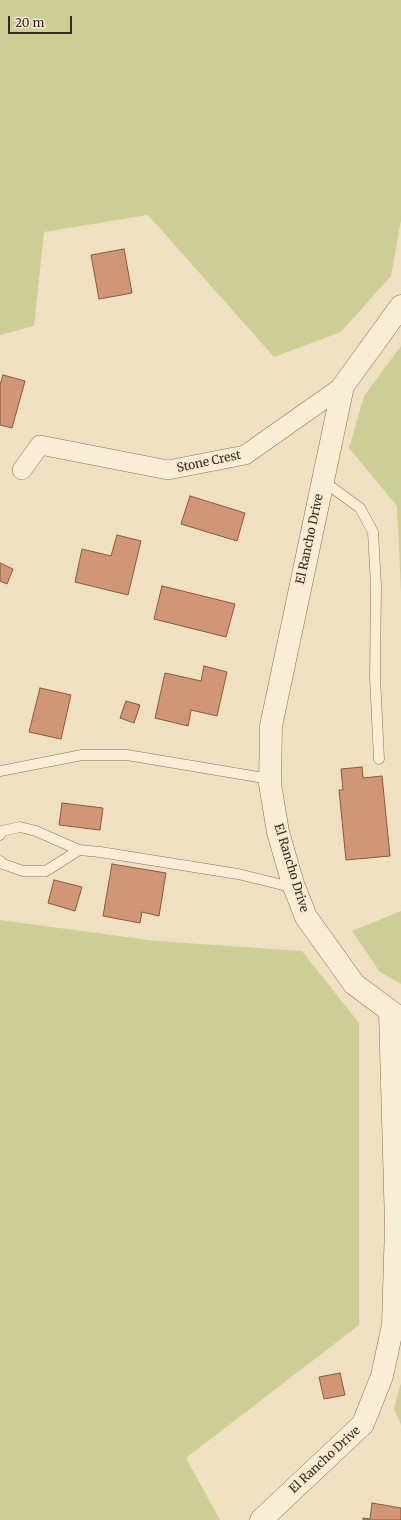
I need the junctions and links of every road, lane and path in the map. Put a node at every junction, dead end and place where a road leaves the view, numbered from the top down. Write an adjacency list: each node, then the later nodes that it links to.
1 (401, 306): 2 (street, El Rancho Drive)
2 (343, 386): 3 (street, Stone Crest); 4 (street, El Rancho Drive)
3 (22, 470)
4 (323, 481): 5 (lane); 7 (street, El Rancho Drive)
5 (379, 759)
6 (0, 771): 7 (lane)
7 (270, 779): 11 (street, El Rancho Drive)
8 (0, 835): 9 (lane)
9 (79, 850): 10 (lane); 11 (lane)
10 (0, 862)
11 (295, 888): 12 (street, El Rancho Drive)
12 (395, 1016): 13 (street, El Rancho Drive)
13 (262, 1520)

